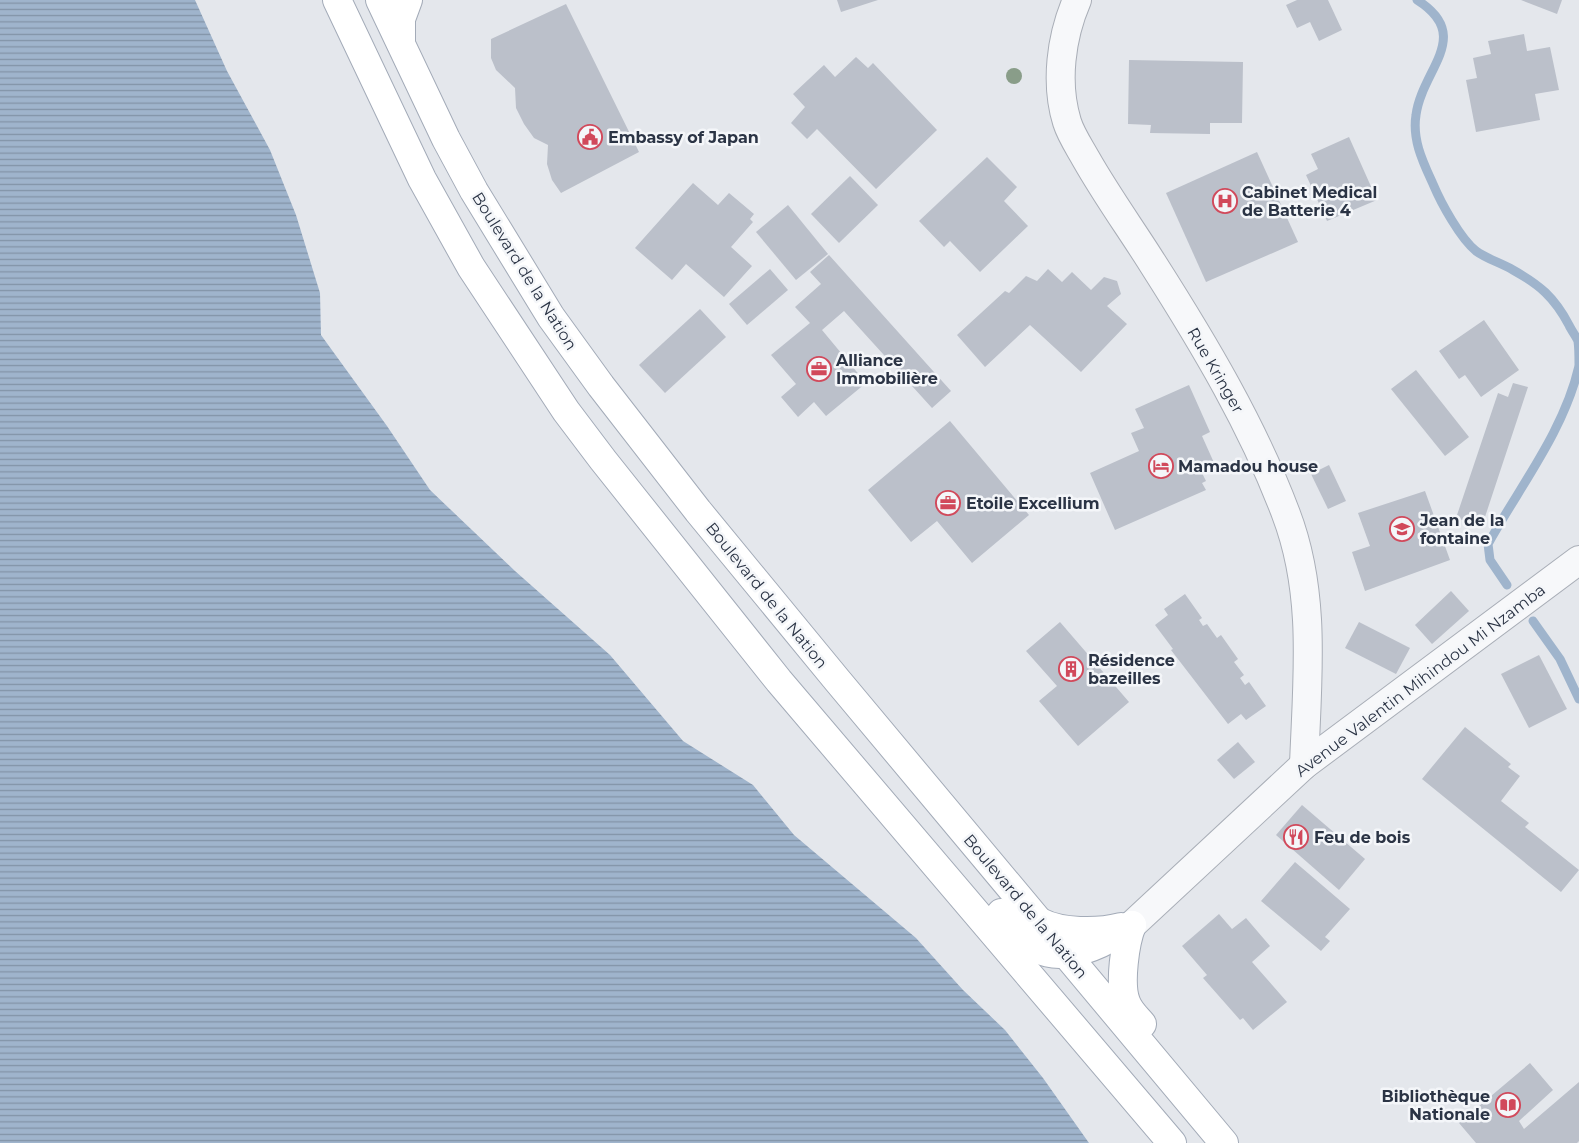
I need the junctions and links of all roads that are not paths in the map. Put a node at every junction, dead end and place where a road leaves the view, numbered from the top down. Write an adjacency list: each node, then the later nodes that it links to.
1 (337, 0): 7 (main road)
2 (380, 0): 5 (main road, Boulevard de la Nation)
3 (408, 0): 5 (main road)
4 (1077, 0): 8 (street, Rue Kringer)
5 (401, 45): 9 (main road, Boulevard de la Nation)
6 (1579, 560): 8 (street, Avenue Valentin Mihindou Mi Nzamba)
7 (779, 681): 11 (main road); 13 (main road)
8 (1304, 765): 10 (street, Avenue Valentin Mihindou Mi Nzamba)
9 (1040, 922): 10 (main road); 11 (main road, Boulevard de la Nation)
10 (1132, 925): 11 (main road); 12 (main road); 16 (main road)
11 (1066, 953): 12 (main road, Boulevard de la Nation)
12 (1090, 982): 13 (main road); 15 (main road, Boulevard de la Nation)
13 (1091, 1046): 14 (main road)
14 (1172, 1143)
15 (1224, 1143)
16 (1244, 1143)

